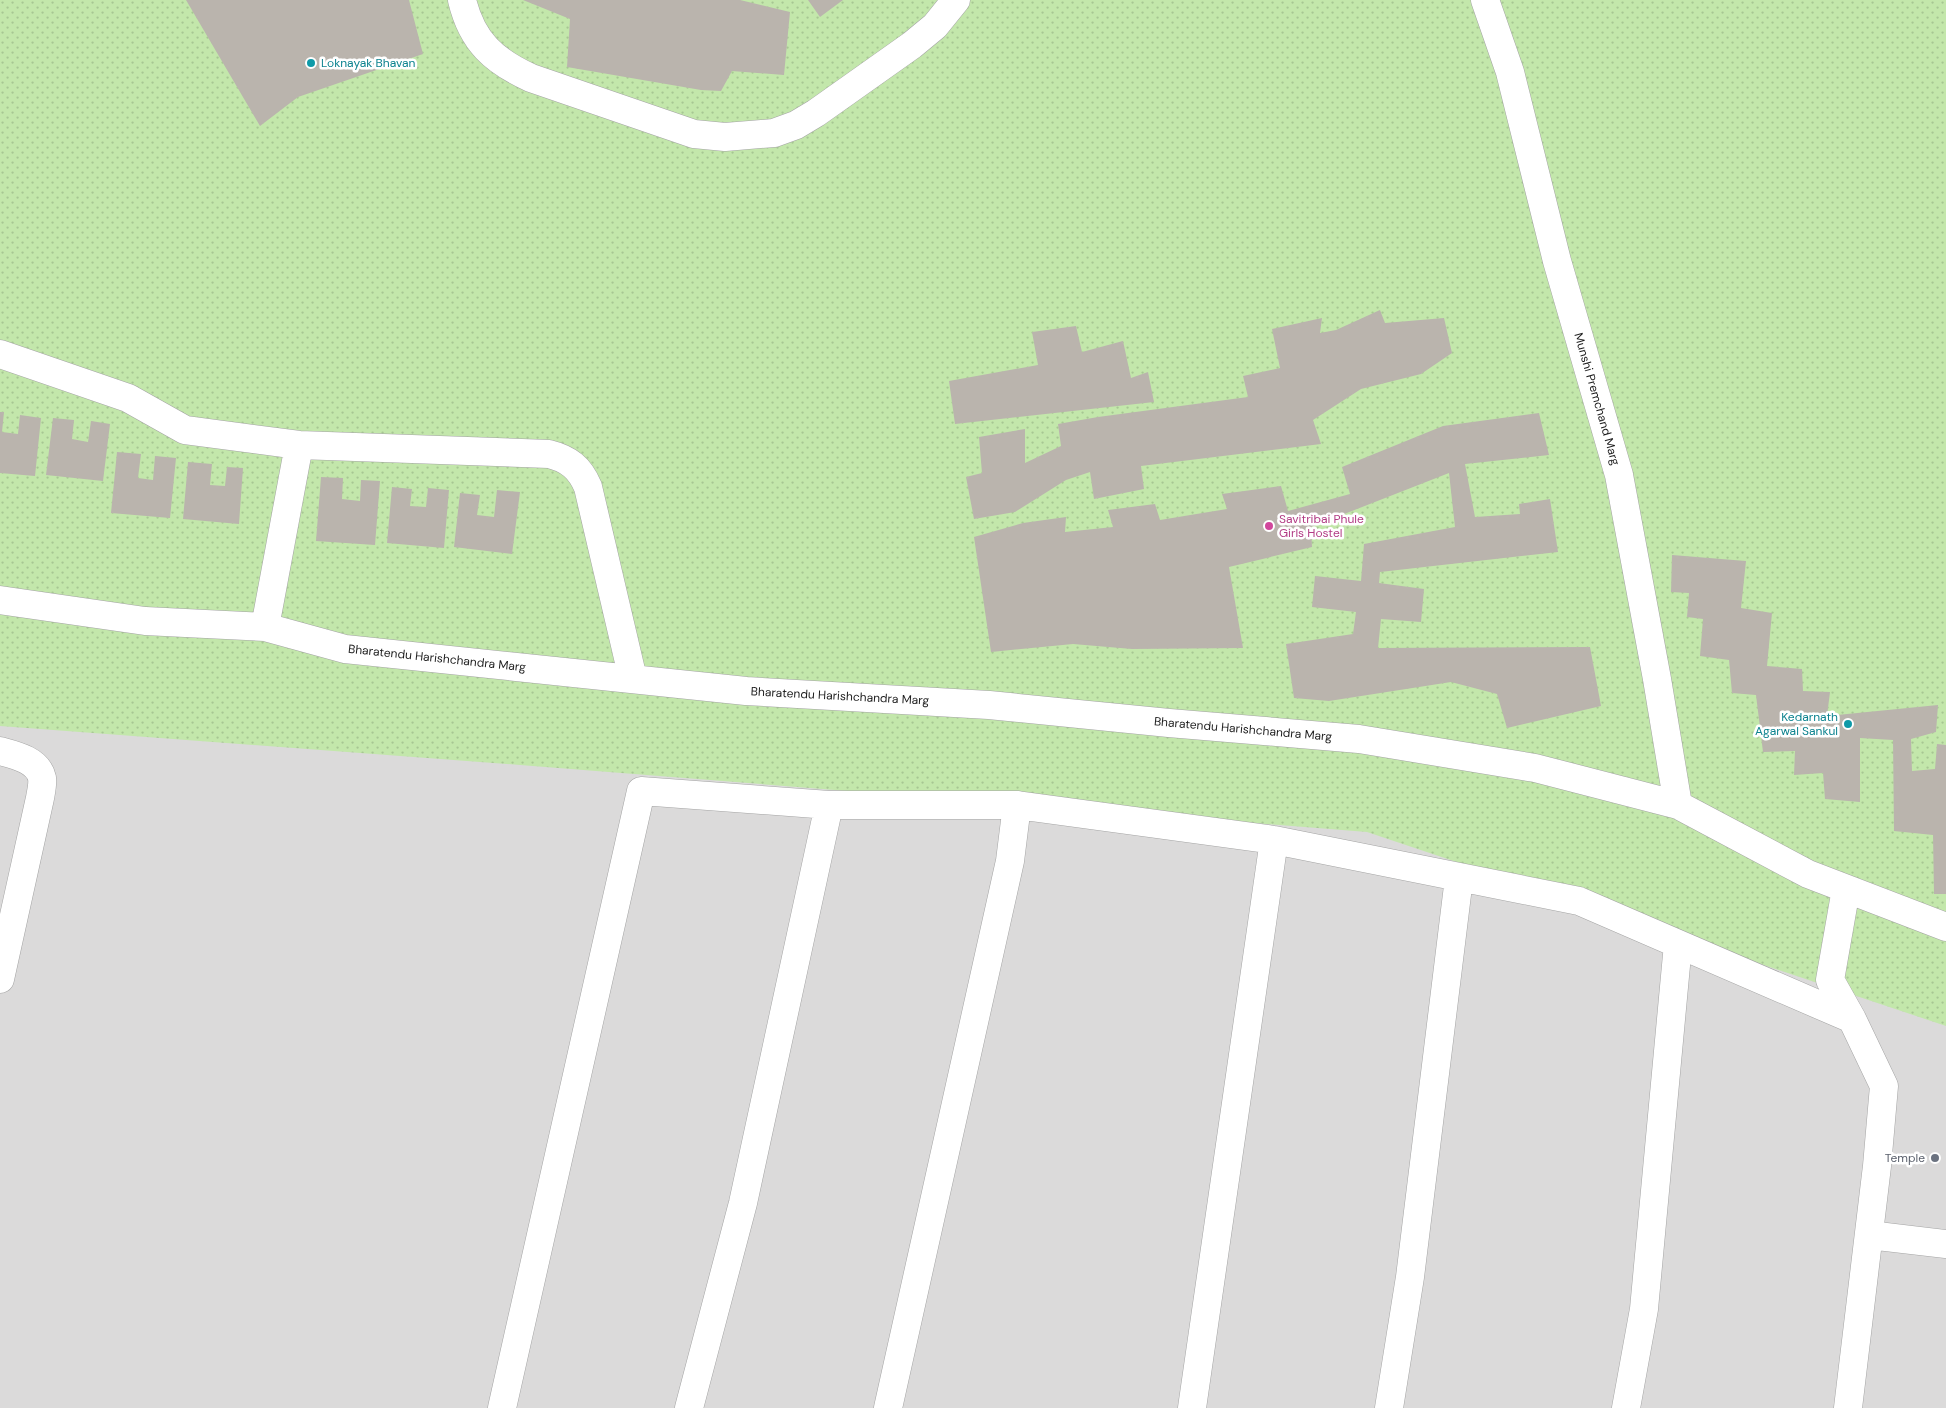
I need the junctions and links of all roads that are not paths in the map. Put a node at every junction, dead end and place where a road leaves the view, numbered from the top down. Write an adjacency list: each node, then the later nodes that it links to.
1 (462, 0): 2 (street)
2 (956, 0)
3 (1485, 0): 12 (street, Munshi Premchand Marg)
4 (0, 354): 5 (street)
5 (299, 445): 7 (street); 8 (street)
6 (0, 600): 7 (street, Bharatendu Harishchandra Marg)
7 (265, 627): 8 (street, Bharatendu Harishchandra Marg)
8 (633, 679): 12 (street, Bharatendu Harishchandra Marg)
9 (0, 751): 18 (street)
10 (829, 805): 11 (street); 22 (street); 23 (street)
11 (1017, 805): 13 (street); 24 (street)
12 (1678, 806): 15 (street, Bharatendu Harishchandra Marg)
13 (1274, 840): 14 (street); 25 (street)
14 (1459, 878): 17 (street); 26 (street)
15 (1846, 889): 16 (street, Bharatendu Harishchandra Marg); 19 (street)
16 (1946, 927)
17 (1678, 944): 19 (street); 27 (street)
18 (0, 979)
19 (1852, 1019): 20 (street)
20 (1869, 1235): 21 (street); 28 (street)
21 (1946, 1244)
22 (502, 1408)
23 (689, 1408)
24 (888, 1408)
25 (1192, 1408)
26 (1389, 1408)
27 (1626, 1408)
28 (1848, 1408)

